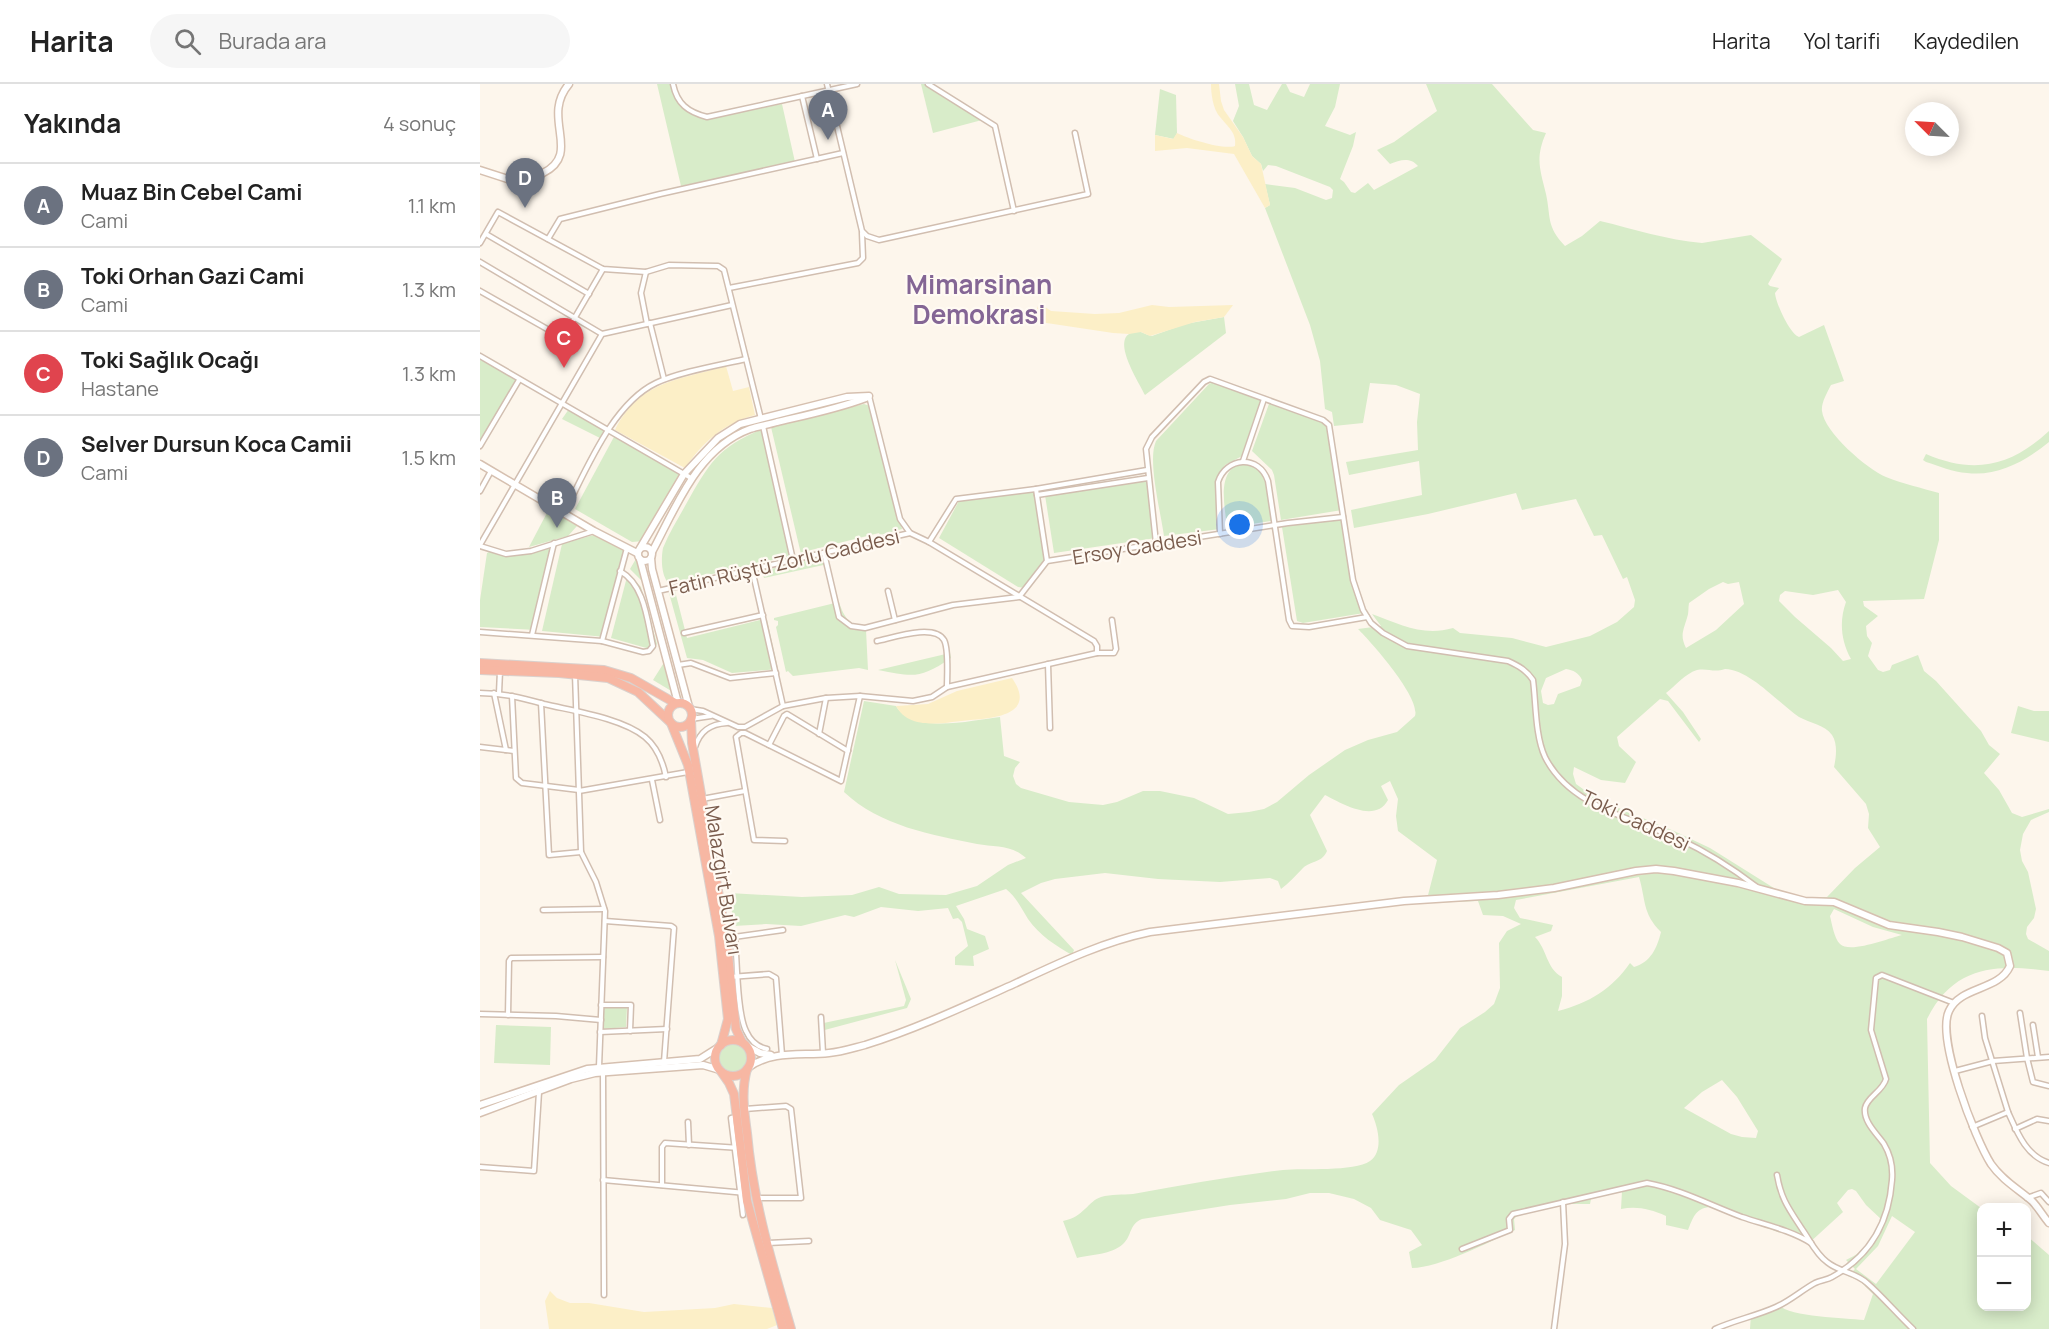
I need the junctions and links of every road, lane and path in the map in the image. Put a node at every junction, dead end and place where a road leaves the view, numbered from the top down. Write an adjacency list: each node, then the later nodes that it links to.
1 (569, 84): 11 (street)
2 (673, 84): 7 (street)
3 (827, 84): 6 (street)
4 (857, 84): 6 (street)
5 (928, 84): 12 (street)
6 (829, 90): 7 (street); 9 (street)
7 (802, 96): 10 (street)
8 (1075, 133): 12 (street)
9 (843, 153): 10 (street); 13 (street)
10 (817, 159): 15 (street)
11 (480, 170)
12 (1014, 211): 13 (street)
13 (862, 231): 20 (street)
14 (486, 234): 15 (street); 16 (street); 22 (street)
15 (548, 239): 18 (street)
16 (480, 243)
17 (480, 262): 24 (street)
18 (603, 269): 19 (street); 22 (street)
19 (646, 272): 20 (street); 25 (street)
20 (729, 288): 23 (street)
21 (480, 291): 24 (street)
22 (589, 294): 24 (street)
23 (733, 305): 25 (street); 28 (street)
24 (576, 318): 26 (street)
25 (649, 324): 26 (street); 29 (street)
26 (602, 334): 33 (street)
27 (481, 357): 30 (street)
28 (746, 359): 29 (street); 34 (street)
29 (663, 379): 35 (street)
30 (519, 380): 33 (street); 36 (street)
31 (869, 396): 34 (street); 52 (street)
32 (1264, 399): 37 (street); 39 (street); 49 (street, Toki Caddesi)
33 (562, 405): 35 (street); 44 (street)
34 (762, 422): 41 (street); 42 (street); 62 (street)
35 (608, 430): 41 (street); 48 (street)
36 (480, 446)
37 (1243, 461): 50 (street); 53 (street)
38 (480, 464): 40 (street)
39 (1148, 470): 43 (street); 45 (street)
40 (491, 471): 44 (street); 46 (street)
41 (684, 474): 42 (street); 60 (street)
42 (691, 478): 61 (street)
43 (1148, 478): 47 (street); 56 (street)
44 (514, 485): 48 (street); 57 (street)
45 (1036, 489): 47 (street); 54 (street)
46 (480, 491)
47 (1037, 495): 63 (street)
48 (563, 513): 51 (street)
49 (1343, 517): 50 (street, Ersoy Caddesi); 70 (street, Toki Caddesi)
50 (1275, 526): 53 (street, Ersoy Caddesi); 70 (street)
51 (594, 531): 55 (street); 58 (street)
52 (910, 533): 54 (street); 59 (street, Fatin Rüştü Zorlu Caddesi)
53 (1220, 534): 56 (street, Ersoy Caddesi)
54 (929, 542): 68 (street)
55 (554, 543): 57 (street); 75 (street)
56 (1156, 543): 63 (street, Ersoy Caddesi)
57 (480, 546)
58 (627, 548): 60 (street); 65 (street)
59 (824, 553): 62 (street, Fatin Rüştü Zorlu Caddesi); 71 (street)
60 (639, 554): 61 (street); 61 (street); 92 (street)
61 (651, 555): 66 (street)
62 (793, 560): 64 (street, Fatin Rüştü Zorlu Caddesi)
63 (1047, 561): 68 (street, Ersoy Caddesi)
64 (752, 569): 66 (street, Fatin Rüştü Zorlu Caddesi); 69 (street)
65 (620, 571): 76 (street); 76 (street)
66 (658, 591): 81 (street)
67 (888, 591): 71 (street)
68 (1019, 597): 71 (street); 78 (street)
69 (763, 615): 74 (street); 84 (street)
70 (1367, 617): 121 (street, Toki Caddesi)
71 (896, 620)
72 (1112, 620): 78 (street)
73 (480, 632): 75 (street)
74 (684, 633)
75 (532, 634): 76 (street)
76 (602, 641)
77 (877, 641): 86 (street)
78 (1097, 653): 80 (street)
79 (480, 663): 92 (highway)
80 (1048, 664): 86 (street); 102 (street)
81 (678, 665): 84 (street); 95 (street)
82 (480, 670): 83 (highway)
83 (500, 671): 85 (highway); 88 (street)
84 (776, 673): 94 (street)
85 (575, 674): 96 (street); 99 (highway)
86 (947, 687): 90 (street)
87 (480, 693): 88 (street)
88 (497, 693): 89 (street); 107 (street)
89 (512, 696): 93 (street); 108 (street)
90 (860, 696): 91 (street); 109 (street)
91 (826, 698): 94 (street); 104 (street)
92 (677, 703): 95 (highway); 99 (highway)
93 (542, 704): 96 (street); 114 (street)
94 (783, 706): 101 (street)
95 (689, 708): 97 (street); 98 (highway)
96 (576, 711): 112 (street); 115 (street)
97 (715, 716): 98 (street); 100 (street)
98 (691, 720): 99 (highway); 110 (highway, Malazgirt Bulvarı)
99 (670, 722): 111 (highway, Malazgirt Bulvarı)
100 (729, 723): 101 (street); 110 (street)
101 (741, 727): 103 (street)
102 (1050, 728)
103 (741, 733): 105 (street); 116 (street)
104 (819, 734): 105 (street); 109 (street)
105 (770, 745): 109 (street)
106 (480, 747): 107 (street)
107 (506, 750): 108 (street)
108 (514, 751): 114 (street)
109 (848, 751)
110 (694, 756): 117 (highway, Malazgirt Bulvarı)
111 (689, 772): 112 (street); 143 (highway, Malazgirt Bulvarı)
112 (666, 777): 113 (street)
113 (652, 780): 115 (street); 118 (street)
114 (545, 786): 115 (street); 120 (street)
115 (579, 790): 120 (street)
116 (745, 791): 117 (street); 119 (street)
117 (702, 800): 127 (highway, Malazgirt Bulvarı)
118 (660, 820)
119 (784, 841)
120 (581, 852): 122 (street)
121 (1759, 888): 130 (street); 145 (street)
122 (604, 909): 123 (street); 124 (street)
123 (543, 910)
124 (605, 921): 128 (street); 139 (street)
125 (783, 930): 126 (street)
126 (735, 937): 127 (street); 129 (street)
127 (726, 938): 129 (highway, Malazgirt Bulvarı)
128 (603, 957): 131 (street); 134 (street)
129 (734, 976): 142 (highway, Malazgirt Bulvarı); 144 (street); 146 (street)
130 (1954, 1004): 156 (street); 185 (street)
131 (601, 1005): 137 (street); 140 (street)
132 (2020, 1013): 150 (street)
133 (480, 1014): 134 (street)
134 (508, 1015): 137 (street)
135 (1982, 1016): 151 (street)
136 (821, 1017): 145 (street)
137 (601, 1020): 141 (street)
138 (2033, 1025): 148 (street)
139 (667, 1029): 140 (street); 152 (street)
140 (630, 1031): 141 (street)
141 (600, 1032): 154 (street)
142 (744, 1044): 143 (highway); 147 (street); 153 (highway)
143 (720, 1046): 152 (street); 155 (highway)
144 (767, 1048)
145 (823, 1053): 146 (street)
146 (783, 1055): 147 (street)
147 (775, 1056): 153 (street)
148 (2038, 1057): 149 (street); 150 (street)
149 (2049, 1057)
150 (2027, 1058): 151 (street); 157 (street)
151 (1993, 1061): 156 (street); 161 (street)
152 (664, 1062): 154 (street)
153 (748, 1068): 155 (highway); 160 (highway)
154 (601, 1069): 155 (street); 158 (street); 159 (street); 172 (street)
155 (721, 1071): 168 (highway)
156 (1955, 1071): 165 (street)
157 (2049, 1086)
158 (539, 1091): 162 (street); 170 (street)
159 (480, 1105)
160 (744, 1109): 175 (highway); 175 (street)
161 (2008, 1112): 165 (street); 166 (street)
162 (480, 1113)
163 (688, 1122): 167 (street)
164 (2049, 1122): 166 (street)
165 (1972, 1127): 176 (street)
166 (2015, 1129): 169 (street)
167 (689, 1145): 168 (street); 173 (street)
168 (736, 1148): 174 (highway)
169 (2049, 1163)
170 (480, 1167)
171 (1777, 1175): 182 (street)
172 (603, 1180): 173 (street); 186 (street)
173 (662, 1185): 174 (street)
174 (742, 1193): 179 (street); 187 (highway)
175 (755, 1198): 183 (highway)
176 (2027, 1198): 178 (street); 180 (street)
177 (1563, 1202): 182 (street); 184 (street); 189 (street)
178 (2049, 1202)
179 (743, 1215)
180 (2049, 1223)
181 (809, 1241): 183 (street)
182 (1811, 1243): 185 (street)
183 (767, 1244): 188 (highway)
184 (1462, 1249)
185 (1841, 1271): 190 (street); 191 (street)
186 (604, 1294)
187 (783, 1329)
188 (791, 1329)
189 (1554, 1329)
190 (1715, 1329)
191 (1913, 1329)

